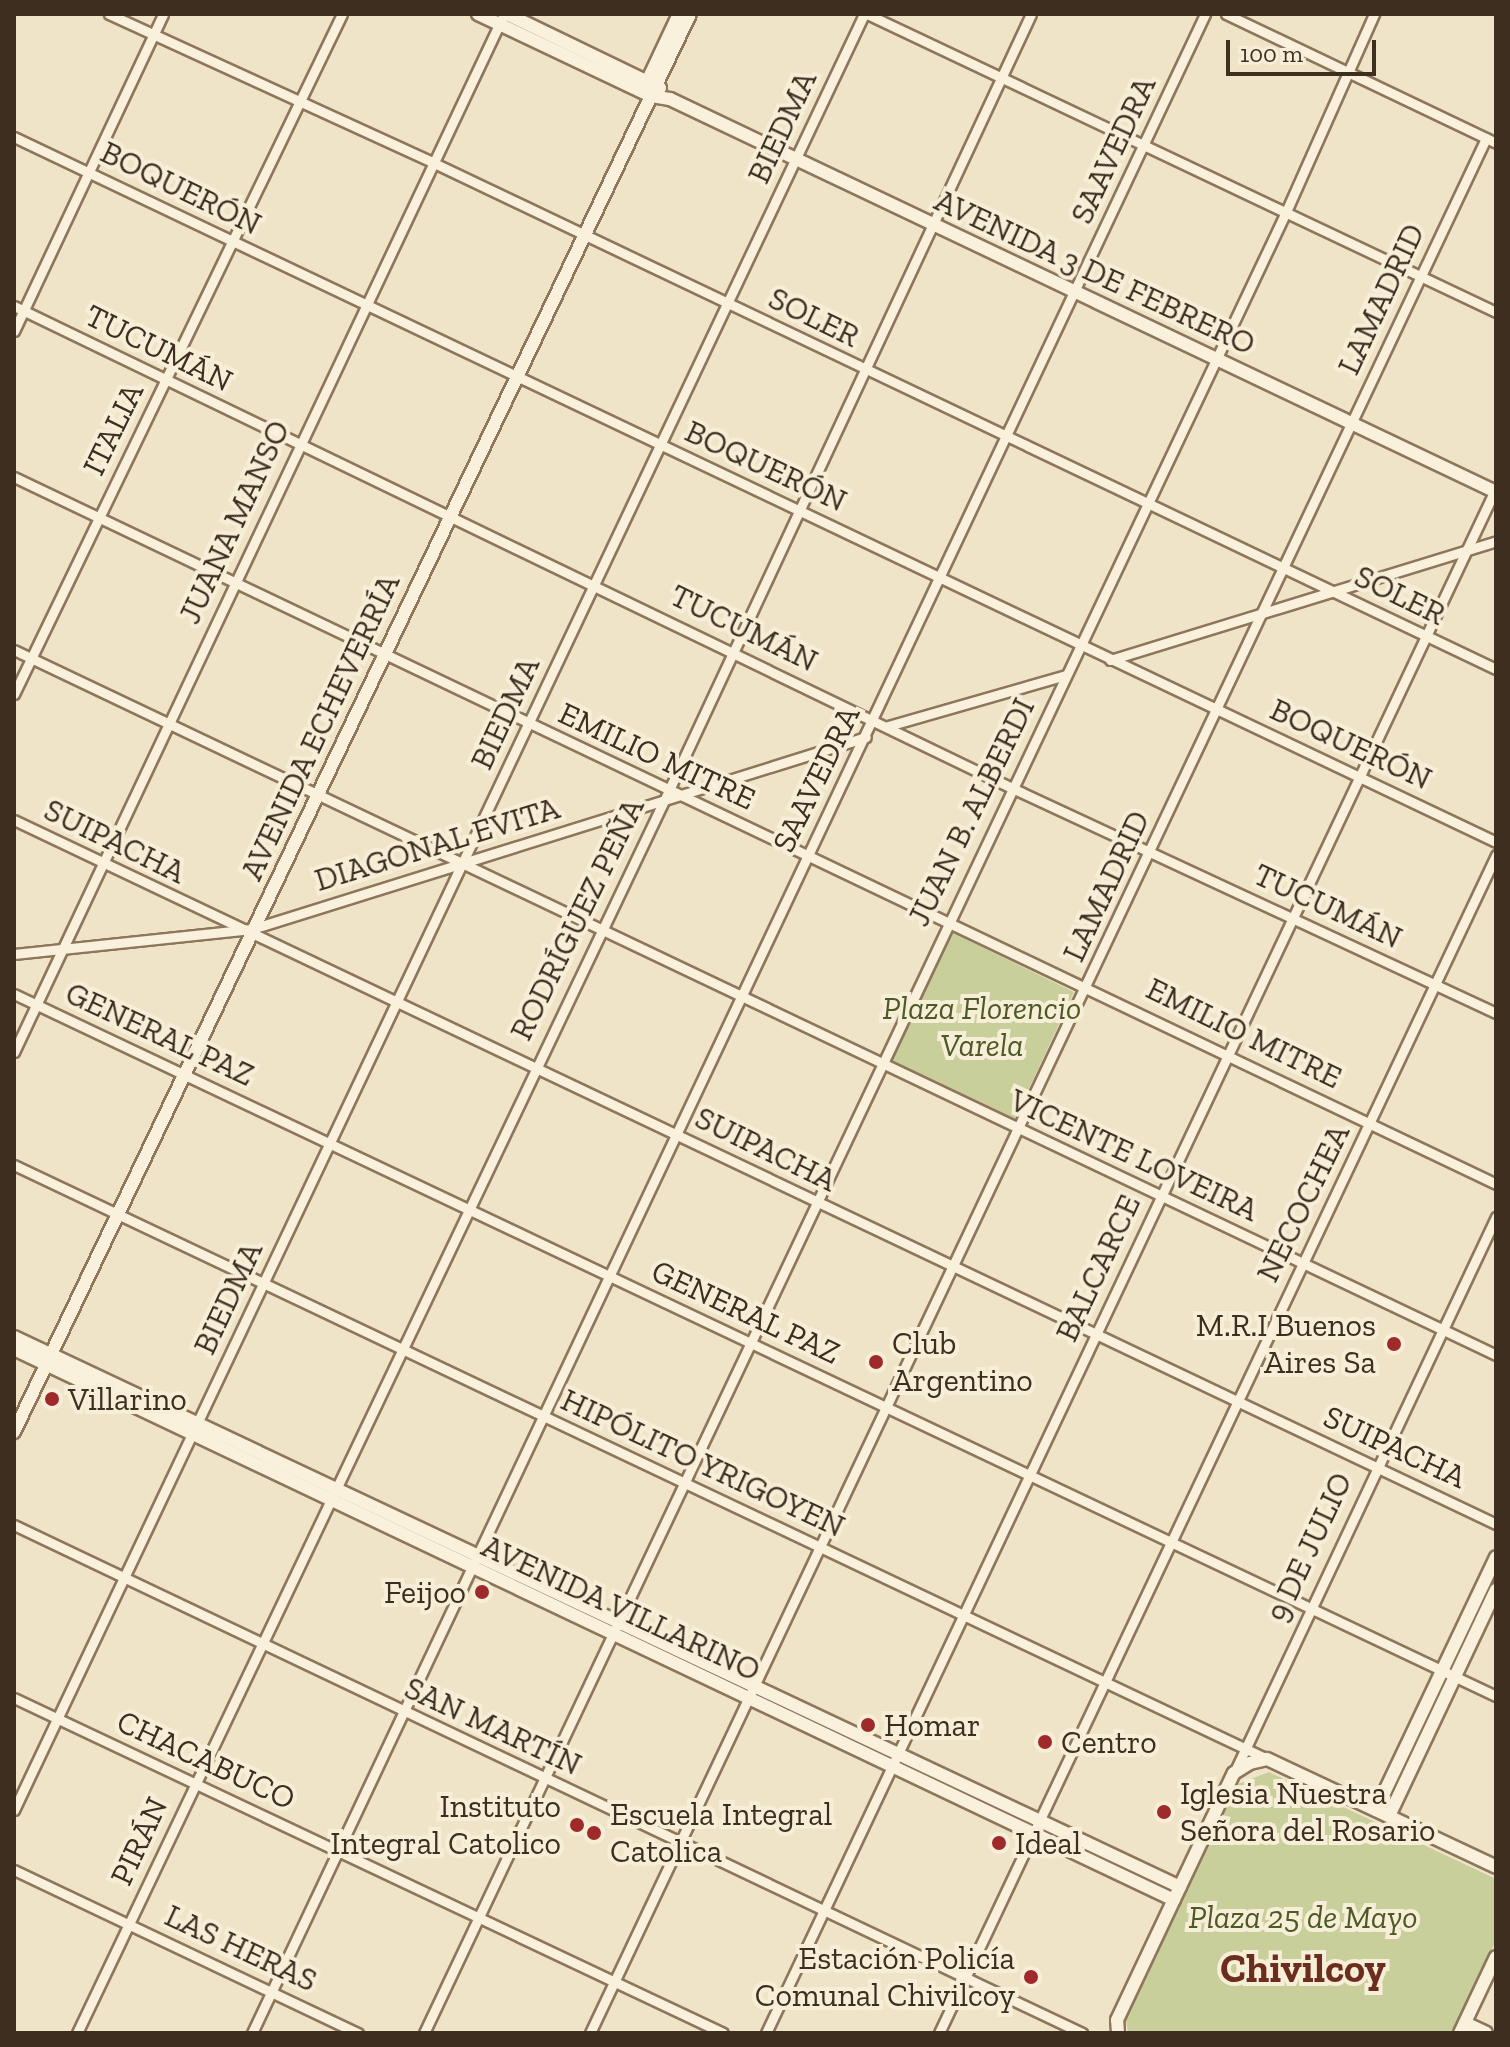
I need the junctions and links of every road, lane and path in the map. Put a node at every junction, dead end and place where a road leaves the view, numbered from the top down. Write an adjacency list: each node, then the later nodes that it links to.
1 (109, 14): 13 (street, SOLER)
2 (163, 14): 13 (street)
3 (342, 14): 17 (street, ITALIA)
4 (478, 14): 12 (main road, AVENIDA 3 DE FEBRERO)
5 (679, 14): 16 (main road, AVENIDA ECHEVERRÍA)
6 (690, 14): 16 (main road, AVENIDA ECHEVERRÍA)
7 (866, 14): 15 (street); 22 (street, BIEDMA)
8 (1031, 14): 15 (street, RODRÍGUEZ PEÑA)
9 (1205, 14): 21 (street, SAAVEDRA)
10 (1226, 14): 14 (street)
11 (1374, 14): 14 (street, JUAN B. ALBERDI)
12 (503, 17): 16 (main road, AVENIDA 3 DE FEBRERO); 23 (street, JUANA MANSO)
13 (153, 36): 17 (street, SOLER); 24 (street)
14 (1348, 71): 19 (street); 25 (street, JUAN B. ALBERDI)
15 (1001, 79): 21 (street); 26 (street, RODRÍGUEZ PEÑA)
16 (649, 88): 22 (main road, AVENIDA 3 DE FEBRERO); 27 (main road, AVENIDA ECHEVERRÍA)
17 (300, 103): 23 (street, SOLER); 28 (street, ITALIA)
18 (14, 137): 24 (street, BOQUERÓN)
19 (1486, 138): 20 (street); 29 (street, LAMADRID)
20 (1496, 143)
21 (1144, 147): 25 (street); 30 (street, SAAVEDRA)
22 (796, 160): 26 (main road, AVENIDA 3 DE FEBRERO); 31 (street, BIEDMA)
23 (434, 163): 27 (street, SOLER); 32 (street, JUANA MANSO)
24 (87, 172): 28 (street, BOQUERÓN); 33 (street)
25 (1285, 214): 29 (street); 36 (street, JUAN B. ALBERDI)
26 (933, 224): 30 (main road, AVENIDA 3 DE FEBRERO); 37 (street, RODRÍGUEZ PEÑA)
27 (583, 235): 31 (street, SOLER); 38 (main road, AVENIDA ECHEVERRÍA)
28 (233, 242): 32 (street, BOQUERÓN); 39 (street, ITALIA)
29 (1420, 276): 34 (street); 40 (street, LAMADRID)
30 (1074, 291): 36 (main road, AVENIDA 3 DE FEBRERO); 41 (street, SAAVEDRA)
31 (726, 304): 37 (street, SOLER); 42 (street, BIEDMA)
32 (364, 306): 38 (street, BOQUERÓN); 43 (street, JUANA MANSO)
33 (19, 309): 35 (street); 39 (street, TUCUMÁN)
34 (1496, 312)
35 (14, 331)
36 (1217, 358): 40 (main road, AVENIDA 3 DE FEBRERO); 46 (street, JUAN B. ALBERDI)
37 (864, 370): 41 (street, SOLER); 47 (street, RODRÍGUEZ PEÑA)
38 (515, 376): 42 (street, BOQUERÓN); 49 (main road, AVENIDA ECHEVERRÍA)
39 (166, 379): 43 (street, TUCUMÁN); 48 (street, ITALIA)
40 (1351, 422): 45 (main road, AVENIDA 3 DE FEBRERO); 52 (street, LAMADRID)
41 (1006, 437): 46 (street, SOLER); 53 (street, SAAVEDRA)
42 (661, 445): 47 (street, BOQUERÓN); 55 (street, BIEDMA)
43 (298, 446): 49 (street, TUCUMÁN); 54 (street, JUANA MANSO)
44 (14, 477): 48 (street, EMILIO MITRE)
45 (1495, 491): 51 (street, BALCARCE)
46 (1146, 504): 52 (street, SOLER); 59 (street, JUAN B. ALBERDI)
47 (798, 508): 53 (street, BOQUERÓN); 61 (street, RODRÍGUEZ PEÑA)
48 (99, 518): 54 (street, EMILIO MITRE); 63 (street, ITALIA)
49 (448, 518): 55 (street, TUCUMÁN); 62 (main road, AVENIDA ECHEVERRÍA)
50 (1496, 541): 51 (street)
51 (1466, 550): 56 (street); 58 (street, BALCARCE)
52 (1286, 569): 56 (street, SOLER); 57 (street, LAMADRID)
53 (938, 576): 59 (street, BOQUERÓN); 69 (street, SAAVEDRA)
54 (233, 585): 62 (street, EMILIO MITRE); 70 (street, JUANA MANSO)
55 (594, 585): 61 (street, TUCUMÁN); 71 (street, BIEDMA)
56 (1334, 591): 57 (street); 58 (street, SOLER)
57 (1264, 613): 64 (street); 68 (street, LAMADRID)
58 (1427, 638): 65 (street, SOLER); 74 (street, BALCARCE)
59 (1080, 644): 64 (street, BOQUERÓN); 66 (street, JUAN B. ALBERDI)
60 (14, 650): 63 (street, VICENTE LOVEIRA)
61 (731, 651): 69 (street, TUCUMÁN); 76 (street, RODRÍGUEZ PEÑA)
62 (383, 655): 71 (street, EMILIO MITRE); 78 (main road, AVENIDA ECHEVERRÍA)
63 (31, 658): 67 (street, ITALIA); 70 (street, VICENTE LOVEIRA)
64 (1110, 660): 68 (street, BOQUERÓN)
65 (1496, 669)
66 (1066, 675): 72 (street); 75 (street, JUAN B. ALBERDI)
67 (14, 694)
68 (1219, 710): 74 (street, BOQUERÓN); 82 (street, LAMADRID)
69 (874, 721): 72 (street, TUCUMÁN); 73 (street, SAAVEDRA)
70 (169, 724): 78 (street, VICENTE LOVEIRA); 86 (street, JUANA MANSO)
71 (529, 724): 76 (street, EMILIO MITRE); 85 (street, BIEDMA)
72 (888, 726): 75 (street, TUCUMÁN)
73 (866, 737): 77 (street, DIAGONAL EVITA); 84 (street, SAAVEDRA)
74 (1359, 775): 81 (street, BOQUERÓN); 87 (street, BALCARCE)
75 (1012, 788): 82 (street, TUCUMÁN); 88 (street, JUAN B. ALBERDI)
76 (669, 790): 77 (street, EMILIO MITRE); 79 (street, RODRÍGUEZ PEÑA)
77 (680, 794): 79 (street, DIAGONAL EVITA); 84 (street, EMILIO MITRE)
78 (316, 795): 85 (street, VICENTE LOVEIRA); 90 (main road, AVENIDA ECHEVERRÍA)
79 (664, 800): 85 (street, DIAGONAL EVITA); 89 (street, RODRÍGUEZ PEÑA)
80 (14, 820): 86 (street, SUIPACHA)
81 (1496, 842)
82 (1150, 852): 87 (street, TUCUMÁN); 94 (street, LAMADRID)
83 (1496, 855): 93 (street, NECOCHEA)
84 (807, 857): 88 (street, EMILIO MITRE); 96 (street, SAAVEDRA)
85 (461, 864): 89 (street, VICENTE LOVEIRA); 90 (street, DIAGONAL EVITA); 97 (street, BIEDMA)
86 (103, 865): 90 (street, SUIPACHA); 91 (street, JUANA MANSO)
87 (1293, 918): 93 (street, TUCUMÁN); 101 (street, BALCARCE)
88 (946, 922): 94 (street, EMILIO MITRE); 102 (street, JUAN B. ALBERDI)
89 (600, 931): 96 (street, VICENTE LOVEIRA); 103 (street, RODRÍGUEZ PEÑA)
90 (248, 932): 91 (street, DIAGONAL EVITA); 97 (street, SUIPACHA); 104 (main road, AVENIDA ECHEVERRÍA)
91 (63, 949): 92 (street, DIAGONAL EVITA); 98 (street, JUANA MANSO)
92 (14, 954)
93 (1436, 984): 99 (street, TUCUMÁN); 105 (street, NECOCHEA)
94 (1088, 986): 101 (street, EMILIO MITRE); 106 (street, LAMADRID)
95 (14, 994): 98 (street, GENERAL PAZ)
96 (741, 998): 102 (street, VICENTE LOVEIRA); 107 (street, SAAVEDRA)
97 (396, 1003): 103 (street, SUIPACHA); 108 (street, BIEDMA)
98 (36, 1005): 100 (street, JUANA MANSO); 104 (street, GENERAL PAZ)
99 (1496, 1013)
100 (14, 1052)
101 (1230, 1054): 105 (street, EMILIO MITRE); 111 (street, BALCARCE)
102 (879, 1064): 106 (street, VICENTE LOVEIRA); 112 (street, JUAN B. ALBERDI)
103 (534, 1068): 107 (street, SUIPACHA); 113 (street, RODRÍGUEZ PEÑA)
104 (184, 1073): 108 (street, GENERAL PAZ); 114 (main road, AVENIDA ECHEVERRÍA)
105 (1370, 1123): 110 (street, EMILIO MITRE); 116 (street, NECOCHEA)
106 (1020, 1131): 111 (street, VICENTE LOVEIRA); 117 (street, LAMADRID)
107 (678, 1135): 112 (street, SUIPACHA); 118 (street, SAAVEDRA)
108 (330, 1142): 113 (street, GENERAL PAZ); 119 (street, BIEDMA)
109 (14, 1165): 114 (street, HIPÓLITO YRIGOYEN)
110 (1496, 1184)
111 (1161, 1196): 116 (street, VICENTE LOVEIRA); 122 (street, BALCARCE)
112 (816, 1203): 117 (street, SUIPACHA); 123 (street, JUAN B. ALBERDI)
113 (468, 1208): 118 (street, GENERAL PAZ); 124 (street, RODRÍGUEZ PEÑA)
114 (116, 1214): 119 (street, HIPÓLITO YRIGOYEN); 127 (main road, AVENIDA ECHEVERRÍA)
115 (1496, 1217): 120 (street, 9 DE JULIO)
116 (1303, 1263): 120 (street, VICENTE LOVEIRA); 128 (street, NECOCHEA)
117 (954, 1268): 122 (street, SUIPACHA); 129 (street, LAMADRID)
118 (611, 1277): 123 (street, GENERAL PAZ); 130 (street, SAAVEDRA)
119 (263, 1283): 124 (street, HIPÓLITO YRIGOYEN); 131 (street, BIEDMA)
120 (1443, 1330): 126 (street, VICENTE LOVEIRA); 133 (street, 9 DE JULIO)
121 (14, 1337): 127 (main road)
122 (1095, 1337): 128 (street, SUIPACHA); 134 (street, BALCARCE)
123 (750, 1343): 129 (street, GENERAL PAZ); 135 (street, JUAN B. ALBERDI)
124 (402, 1348): 130 (street, HIPÓLITO YRIGOYEN); 136 (street, RODRÍGUEZ PEÑA)
125 (14, 1349): 127 (main road)
126 (1496, 1355)
127 (48, 1359): 131 (main road, AVENIDA VILLARINO); 132 (main road, AVENIDA ECHEVERRÍA)
128 (1238, 1402): 133 (street, SUIPACHA); 139 (street, NECOCHEA)
129 (889, 1409): 134 (street, GENERAL PAZ); 140 (street, LAMADRID)
130 (544, 1416): 135 (street, HIPÓLITO YRIGOYEN); 142 (street, SAAVEDRA)
131 (196, 1428): 136 (main road, AVENIDA VILLARINO); 143 (street, BIEDMA)
132 (14, 1432)
133 (1375, 1466): 137 (street, SUIPACHA); 145 (street, 9 DE JULIO)
134 (1029, 1477): 139 (street, GENERAL PAZ); 146 (street, BALCARCE)
135 (684, 1484): 140 (street, HIPÓLITO YRIGOYEN); 147 (street, JUAN B. ALBERDI)
136 (334, 1493): 142 (main road, AVENIDA VILLARINO); 148 (street, PIRÁN)
137 (1496, 1524)
138 (14, 1525): 143 (street, SAN MARTÍN)
139 (1172, 1543): 145 (street, GENERAL PAZ); 151 (street, NECOCHEA)
140 (823, 1549): 146 (street, HIPÓLITO YRIGOYEN); 152 (street, LAMADRID)
141 (1496, 1557): 149 (main road)
142 (475, 1560): 147 (main road, AVENIDA VILLARINO); 156 (street, SAAVEDRA)
143 (125, 1578): 148 (street, SAN MARTÍN); 157 (street, BIEDMA)
144 (1496, 1590): 150 (main road)
145 (1310, 1609): 149 (street, GENERAL PAZ); 158 (street, 9 DE JULIO)
146 (965, 1616): 151 (street, HIPÓLITO YRIGOYEN); 159 (street, BALCARCE)
147 (616, 1626): 152 (main road, AVENIDA VILLARINO); 155 (main road, AVENIDA VILLARINO); 163 (street, JUAN B. ALBERDI)
148 (261, 1644): 156 (street, SAN MARTÍN); 164 (street, PIRÁN)
149 (1442, 1670): 150 (street, GENERAL PAZ); 166 (main road)
150 (1456, 1676): 153 (street, GENERAL PAZ); 167 (main road)
151 (1106, 1682): 158 (street, HIPÓLITO YRIGOYEN); 168 (street, NECOCHEA)
152 (758, 1685): 155 (street, LAMADRID); 159 (main road, AVENIDA VILLARINO)
153 (1496, 1696)
154 (14, 1698): 157 (street, CHACABUCO)
155 (752, 1699): 161 (main road, AVENIDA VILLARINO); 170 (street, LAMADRID)
156 (404, 1712): 163 (street, SAN MARTÍN); 171 (street, SAAVEDRA)
157 (57, 1719): 164 (street, CHACABUCO); 165 (street, BIEDMA)
158 (1244, 1748): 160 (street, HIPÓLITO YRIGOYEN); 162 (street, 9 DE JULIO)
159 (899, 1754): 161 (street, BALCARCE); 168 (main road, AVENIDA VILLARINO)
160 (1267, 1759): 162 (main road); 166 (main road, HIPÓLITO YRIGOYEN)
161 (893, 1767): 169 (main road, AVENIDA VILLARINO); 176 (street, BALCARCE)
162 (1234, 1773): 174 (main road, 9 DE JULIO)
163 (544, 1779): 170 (street, SAN MARTÍN); 177 (street, JUAN B. ALBERDI)
164 (195, 1784): 171 (street, CHACABUCO); 178 (street, PIRÁN)
165 (14, 1810)
166 (1376, 1810): 167 (main road, HIPÓLITO YRIGOYEN)
167 (1389, 1816): 172 (main road, HIPÓLITO YRIGOYEN)
168 (1039, 1820): 169 (street, NECOCHEA); 174 (main road, AVENIDA VILLARINO)
169 (1033, 1833): 175 (main road, AVENIDA VILLARINO); 180 (street, NECOCHEA)
170 (682, 1843): 176 (street, SAN MARTÍN); 181 (street, LAMADRID)
171 (338, 1852): 177 (street, CHACABUCO); 182 (street, SAAVEDRA)
172 (1496, 1867)
173 (14, 1870): 178 (street, LAS HERAS)
174 (1180, 1887): 175 (main road, 9 DE JULIO)
175 (1174, 1900): 183 (main road, 9 DE JULIO)
176 (824, 1911): 180 (street, SAN MARTÍN); 191 (street, BALCARCE)
177 (479, 1916): 181 (street, CHACABUCO); 188 (street, JUAN B. ALBERDI)
178 (129, 1924): 182 (street, LAS HERAS); 185 (street, PIRÁN)
179 (1496, 1957): 184 (main road)
180 (965, 1978): 192 (street, NECOCHEA); 193 (street, SAN MARTÍN)
181 (616, 1982): 189 (street, LAMADRID); 190 (street, CHACABUCO)
182 (272, 1992): 186 (street, SAAVEDRA); 187 (street, LAS HERAS)
183 (1117, 2026): 194 (street)
184 (1463, 2028): 195 (main road)
185 (77, 2033)
186 (252, 2033)
187 (358, 2033)
188 (424, 2033)
189 (590, 2033)
190 (723, 2033)
191 (766, 2033)
192 (939, 2033)
193 (1082, 2033)
194 (1111, 2033)
195 (1486, 2033)

